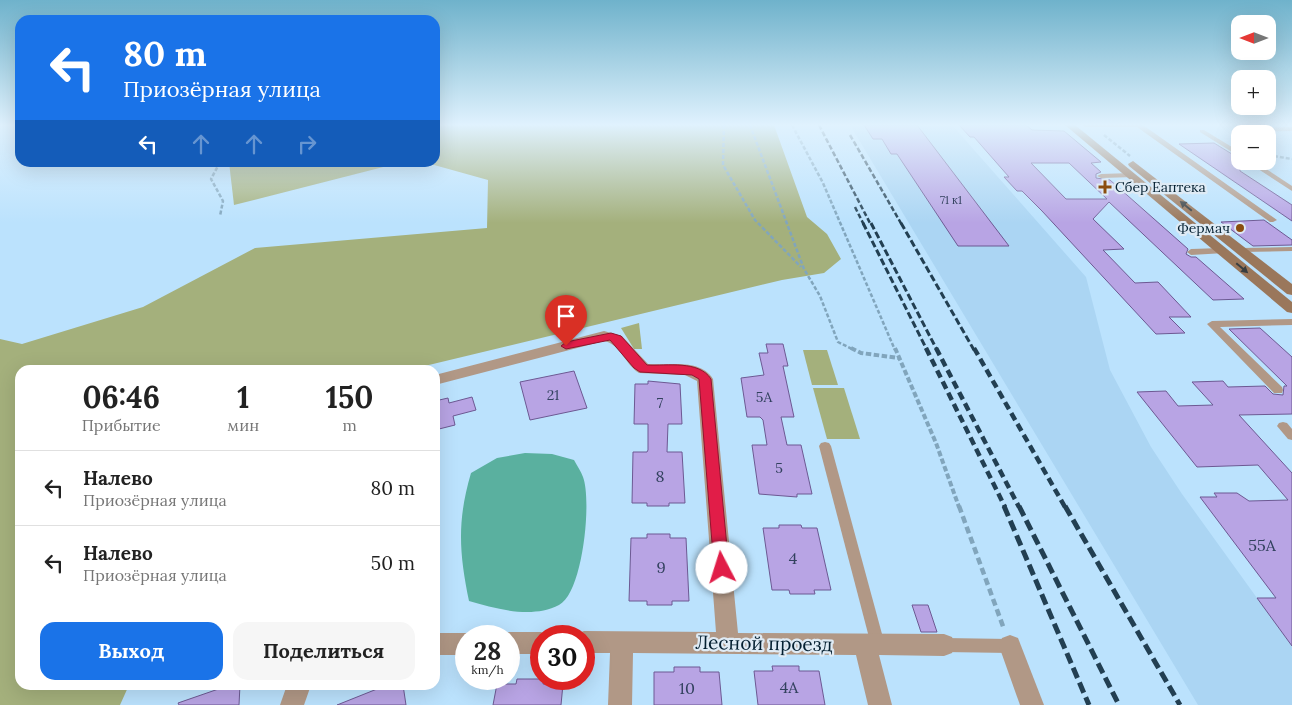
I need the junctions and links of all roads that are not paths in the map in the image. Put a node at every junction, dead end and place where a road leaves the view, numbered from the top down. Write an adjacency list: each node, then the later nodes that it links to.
1 (1110, 158): 5 (main road)
2 (1126, 158): 10 (main road, one-way to 2)
3 (1185, 158): 8 (lane)
4 (1263, 170): 7 (lane)
5 (1131, 175): 6 (lane); 11 (main road)
6 (1101, 176)
7 (1292, 189)
8 (1273, 220)
9 (1292, 249): 10 (lane)
10 (1241, 250): 13 (main road)
11 (1222, 251): 12 (lane); 14 (main road, one-way to 14)
12 (1191, 252)
13 (1292, 292)
14 (1292, 309)
15 (1292, 322): 17 (lane)
16 (440, 379): 23 (street)
17 (1278, 390)
18 (1282, 426): 19 (lane)
19 (1292, 436)
20 (825, 446): 26 (lane)
21 (595, 642): 22 (street, Лесной проезд)
22 (622, 642): 23 (street, Лесной проезд); 31 (street)
23 (728, 643): 26 (street, Лесной проезд)
24 (440, 644): 25 (street)
25 (455, 644)
26 (872, 644): 27 (street, Лесной проезд); 32 (street)
27 (944, 645): 28 (lane)
28 (1010, 646): 33 (street)
29 (297, 690): 30 (street)
30 (292, 705)
31 (620, 705)
32 (880, 705)
33 (1032, 705)

